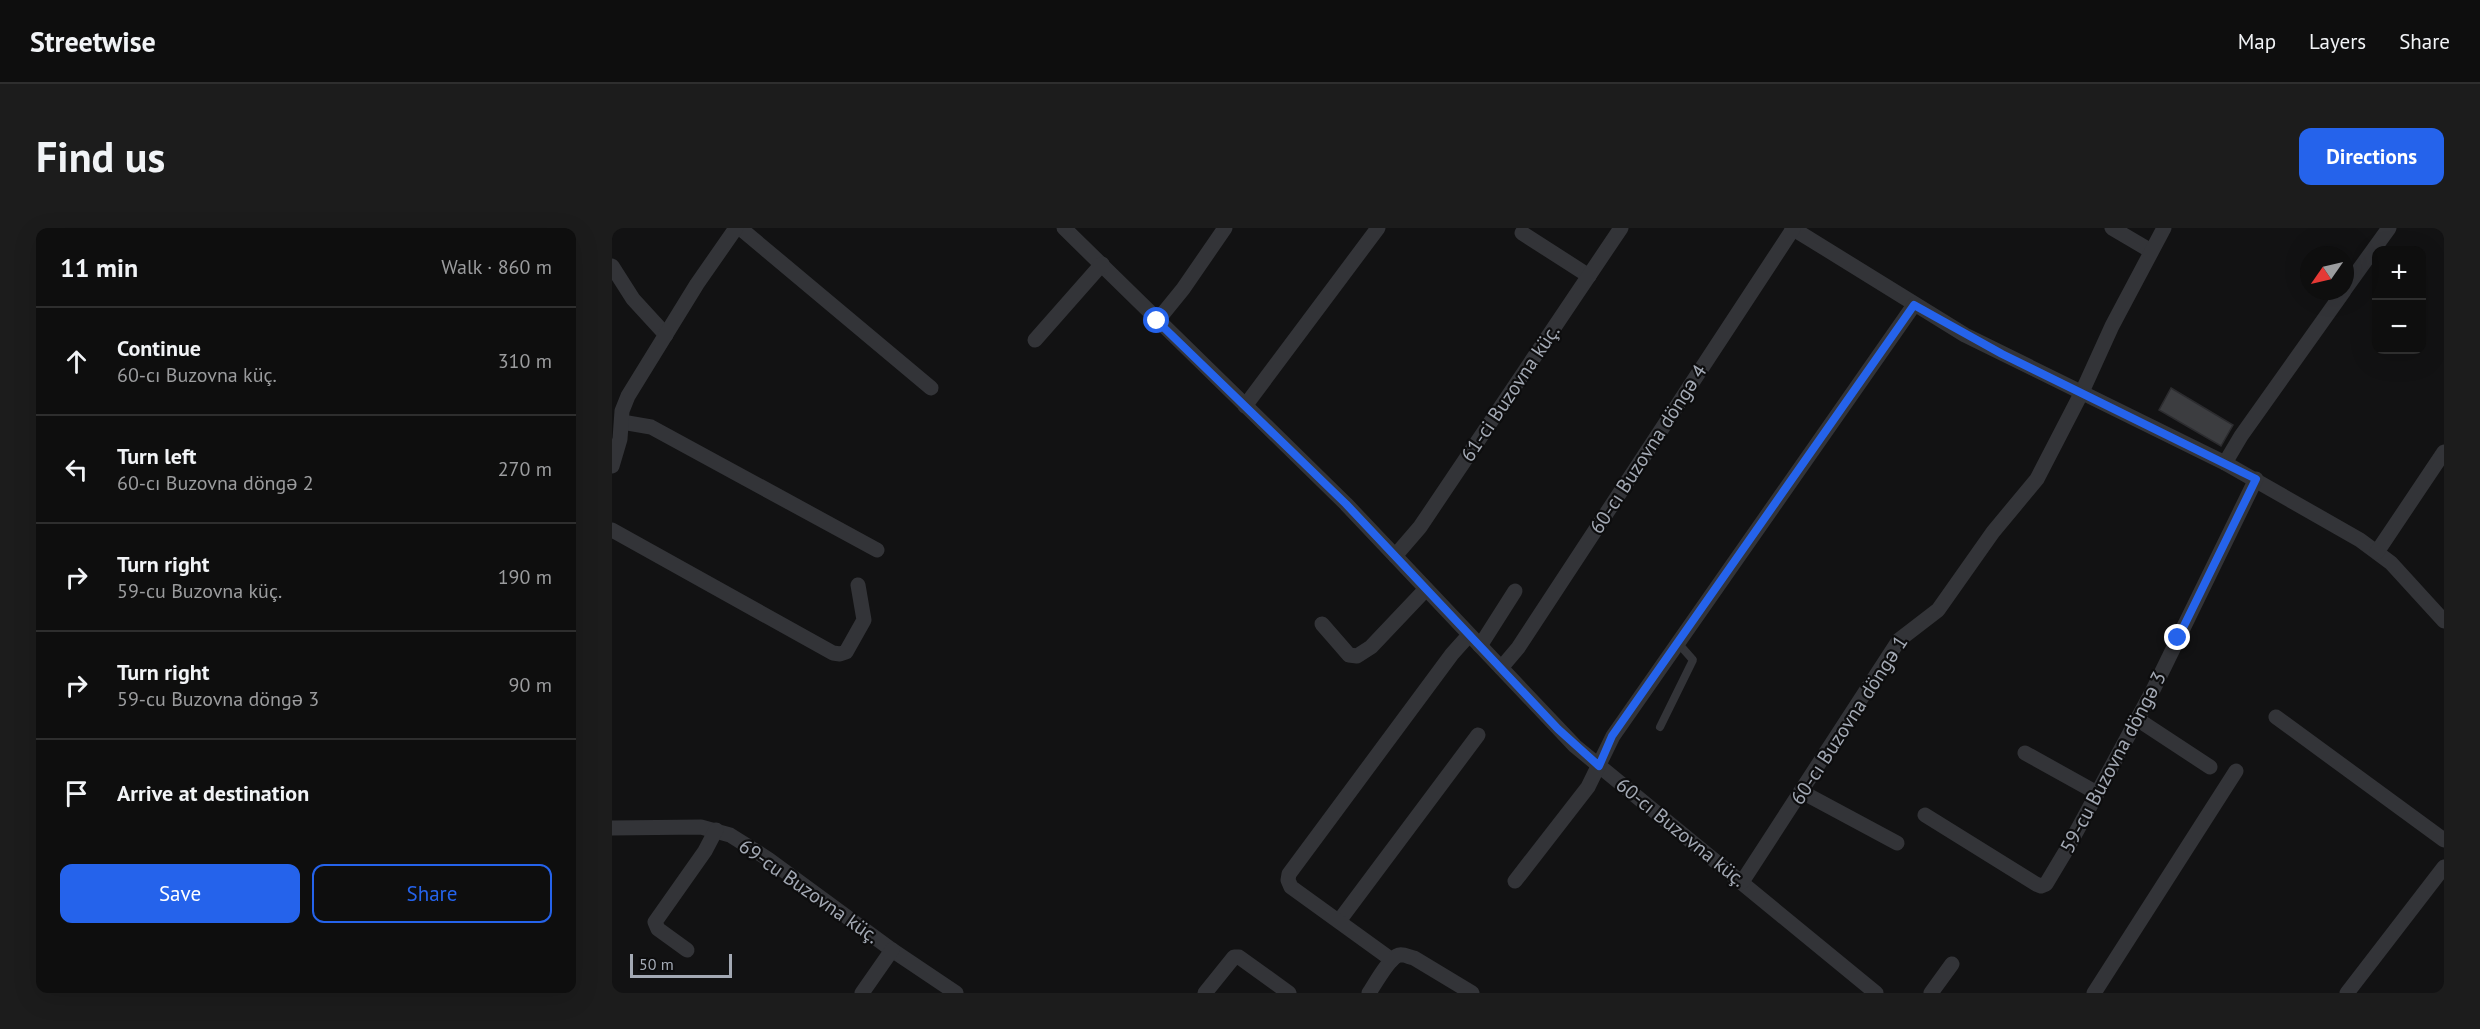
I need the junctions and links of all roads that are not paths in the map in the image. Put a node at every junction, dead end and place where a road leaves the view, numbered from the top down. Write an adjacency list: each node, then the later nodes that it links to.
1 (738, 228): 19 (street); 21 (street)
2 (1226, 228): 18 (street)
3 (1378, 228): 23 (street)
4 (1622, 228): 14 (street, 61-ci Buzovna küç.)
5 (1792, 228): 17 (street); 41 (street, 60-cı Buzovna döngə 4)
6 (2112, 228): 11 (street)
7 (2164, 228): 11 (street, 60-cı Buzovna döngə 1)
8 (2389, 228): 15 (street)
9 (1072, 230): 12 (street, 60-cı Buzovna küç.)
10 (1522, 232): 14 (street)
11 (2151, 251): 22 (street, 60-cı Buzovna döngə 1)
12 (1102, 264): 18 (street, 60-cı Buzovna küç.); 20 (street)
13 (612, 266): 19 (street)
14 (1589, 276): 32 (street, 61-ci Buzovna küç.)
15 (2354, 276)
16 (2337, 300): 26 (street)
17 (1914, 305): 22 (street); 39 (street)
18 (1157, 321): 23 (street, 60-cı Buzovna küç.)
19 (666, 335): 24 (street)
20 (1035, 340)
21 (931, 388)
22 (2082, 392): 26 (street); 50 (street, 60-cı Buzovna döngə 1)
23 (1245, 406): 32 (street, 60-cı Buzovna küç.)
24 (621, 422): 27 (street); 30 (street)
25 (2444, 452): 31 (street)
26 (2225, 463): 28 (street)
27 (612, 466)
28 (2256, 479): 31 (street); 43 (street, 59-cu Buzovna döngə 3)
29 (612, 530): 33 (street)
30 (877, 550)
31 (2377, 552): 36 (street)
32 (1395, 556): 34 (street, 60-cı Buzovna küç.)
33 (858, 585)
34 (1426, 589): 37 (street); 38 (street, 60-cı Buzovna küç.)
35 (1515, 591): 40 (street)
36 (2444, 621)
37 (1322, 624)
38 (1469, 635): 40 (street, 60-cı Buzovna küç.); 60 (street)
39 (1678, 643): 44 (lane); 47 (street)
40 (1480, 646): 41 (street, 60-cı Buzovna küç.)
41 (1501, 668): 47 (street, 60-cı Buzovna küç.)
42 (2276, 717): 55 (street)
43 (2137, 719): 48 (street); 51 (street, 59-cu Buzovna döngə 3)
44 (1660, 727)
45 (1478, 735): 60 (street)
46 (2025, 753): 51 (street)
47 (1599, 766): 58 (street); 59 (street, 60-cı Buzovna küç.)
48 (2211, 767)
49 (2236, 771): 73 (street)
50 (1802, 792): 56 (street); 59 (street, 60-cı Buzovna döngə 1)
51 (2097, 793): 52 (street, 59-cu Buzovna döngə 3)
52 (1925, 815)
53 (612, 828): 54 (street, 69-cu Buzovna küç.)
54 (716, 830): 61 (street); 62 (street, 69-cu Buzovna küç.)
55 (2444, 840)
56 (1897, 843)
57 (2444, 867): 74 (street)
58 (1515, 881)
59 (1742, 882): 71 (street, 60-cı Buzovna küç.)
60 (1339, 921): 63 (street)
61 (687, 950)
62 (892, 950): 65 (street); 66 (street, 69-cu Buzovna küç.)
63 (1392, 960): 69 (street); 70 (street)
64 (1952, 964): 72 (street)
65 (862, 993)
66 (956, 993)
67 (1205, 993): 68 (street)
68 (1289, 993)
69 (1369, 993)
70 (1472, 993)
71 (1876, 993)
72 (1931, 993)
73 (2094, 993)
74 (2347, 993)

